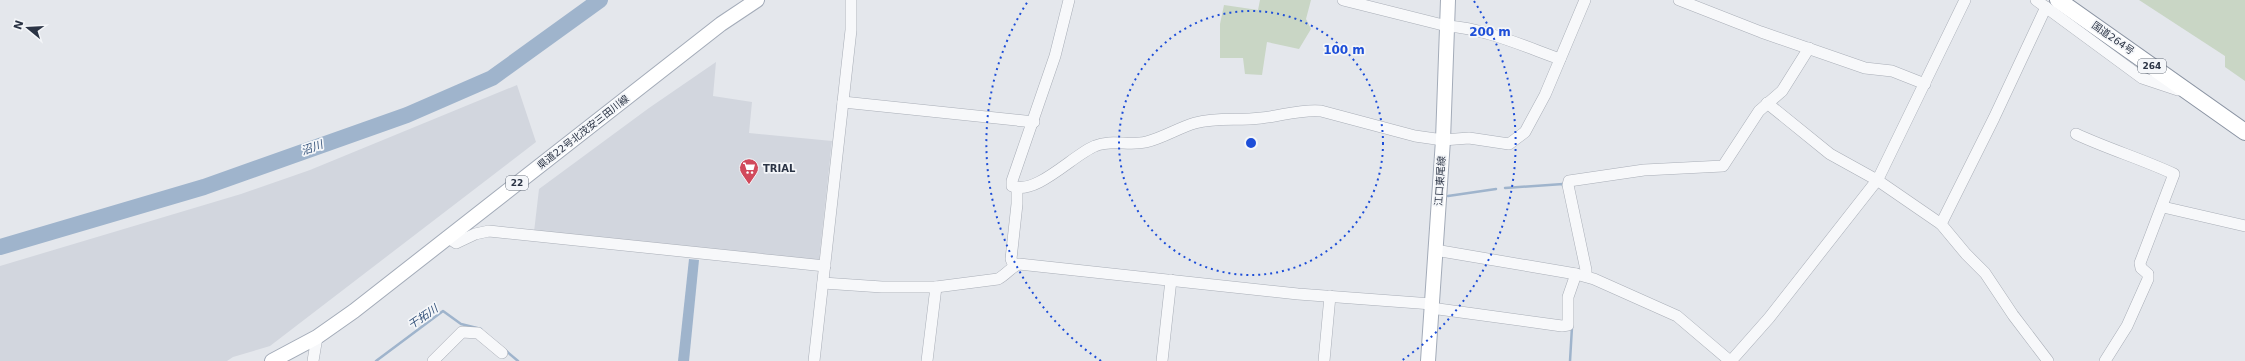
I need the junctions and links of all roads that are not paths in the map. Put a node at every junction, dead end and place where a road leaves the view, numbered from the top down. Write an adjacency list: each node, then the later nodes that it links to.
1 (757, 0): 26 (main road, 県道22号北茂安三田川線 / 22)
2 (851, 0): 15 (street)
3 (1069, 0): 17 (street)
4 (1343, 0): 11 (street)
5 (1448, 0): 11 (main road, 江口東尾線)
6 (1585, 0): 13 (street)
7 (1679, 0): 12 (street)
8 (1965, 0): 14 (street)
9 (2036, 0): 10 (street)
10 (2052, 3): 18 (highway, 国道264号 / 264); 24 (street)
11 (1447, 26): 13 (street); 20 (main road, 江口東尾線)
12 (1809, 48): 14 (street); 16 (street)
13 (1560, 60): 20 (street)
14 (1925, 84): 21 (street)
15 (843, 102): 17 (street); 28 (street)
16 (1767, 103): 21 (street); 30 (street)
17 (1034, 122): 22 (street)
18 (2245, 132)
19 (2076, 134): 23 (street)
20 (1443, 140): 22 (street); 27 (main road, 江口東尾線)
21 (1877, 180): 24 (street); 38 (street)
22 (1017, 188): 29 (street)
23 (2163, 206): 25 (street); 48 (street)
24 (1941, 224): 47 (street)
25 (2245, 226)
26 (447, 237): 28 (street); 36 (main road, 県道22号北茂安三田川線 / 22)
27 (1435, 250): 30 (street); 35 (main road, 江口東尾線)
28 (825, 266): 32 (street)
29 (1014, 266): 31 (street); 33 (street)
30 (1581, 275): 35 (street); 38 (street)
31 (1171, 280): 34 (street); 44 (street)
32 (823, 283): 33 (street); 42 (street)
33 (936, 287): 43 (street)
34 (1330, 296): 35 (street); 45 (street)
35 (1432, 306): 46 (main road, 江口東尾線)
36 (317, 337): 39 (main road, 県道22号北茂安三田川線 / 22); 40 (street)
37 (502, 353): 41 (street)
38 (1729, 360)
39 (272, 361)
40 (313, 361)
41 (433, 361)
42 (814, 361)
43 (927, 361)
44 (1162, 361)
45 (1324, 361)
46 (1428, 361)
47 (2048, 361)
48 (2105, 361)

